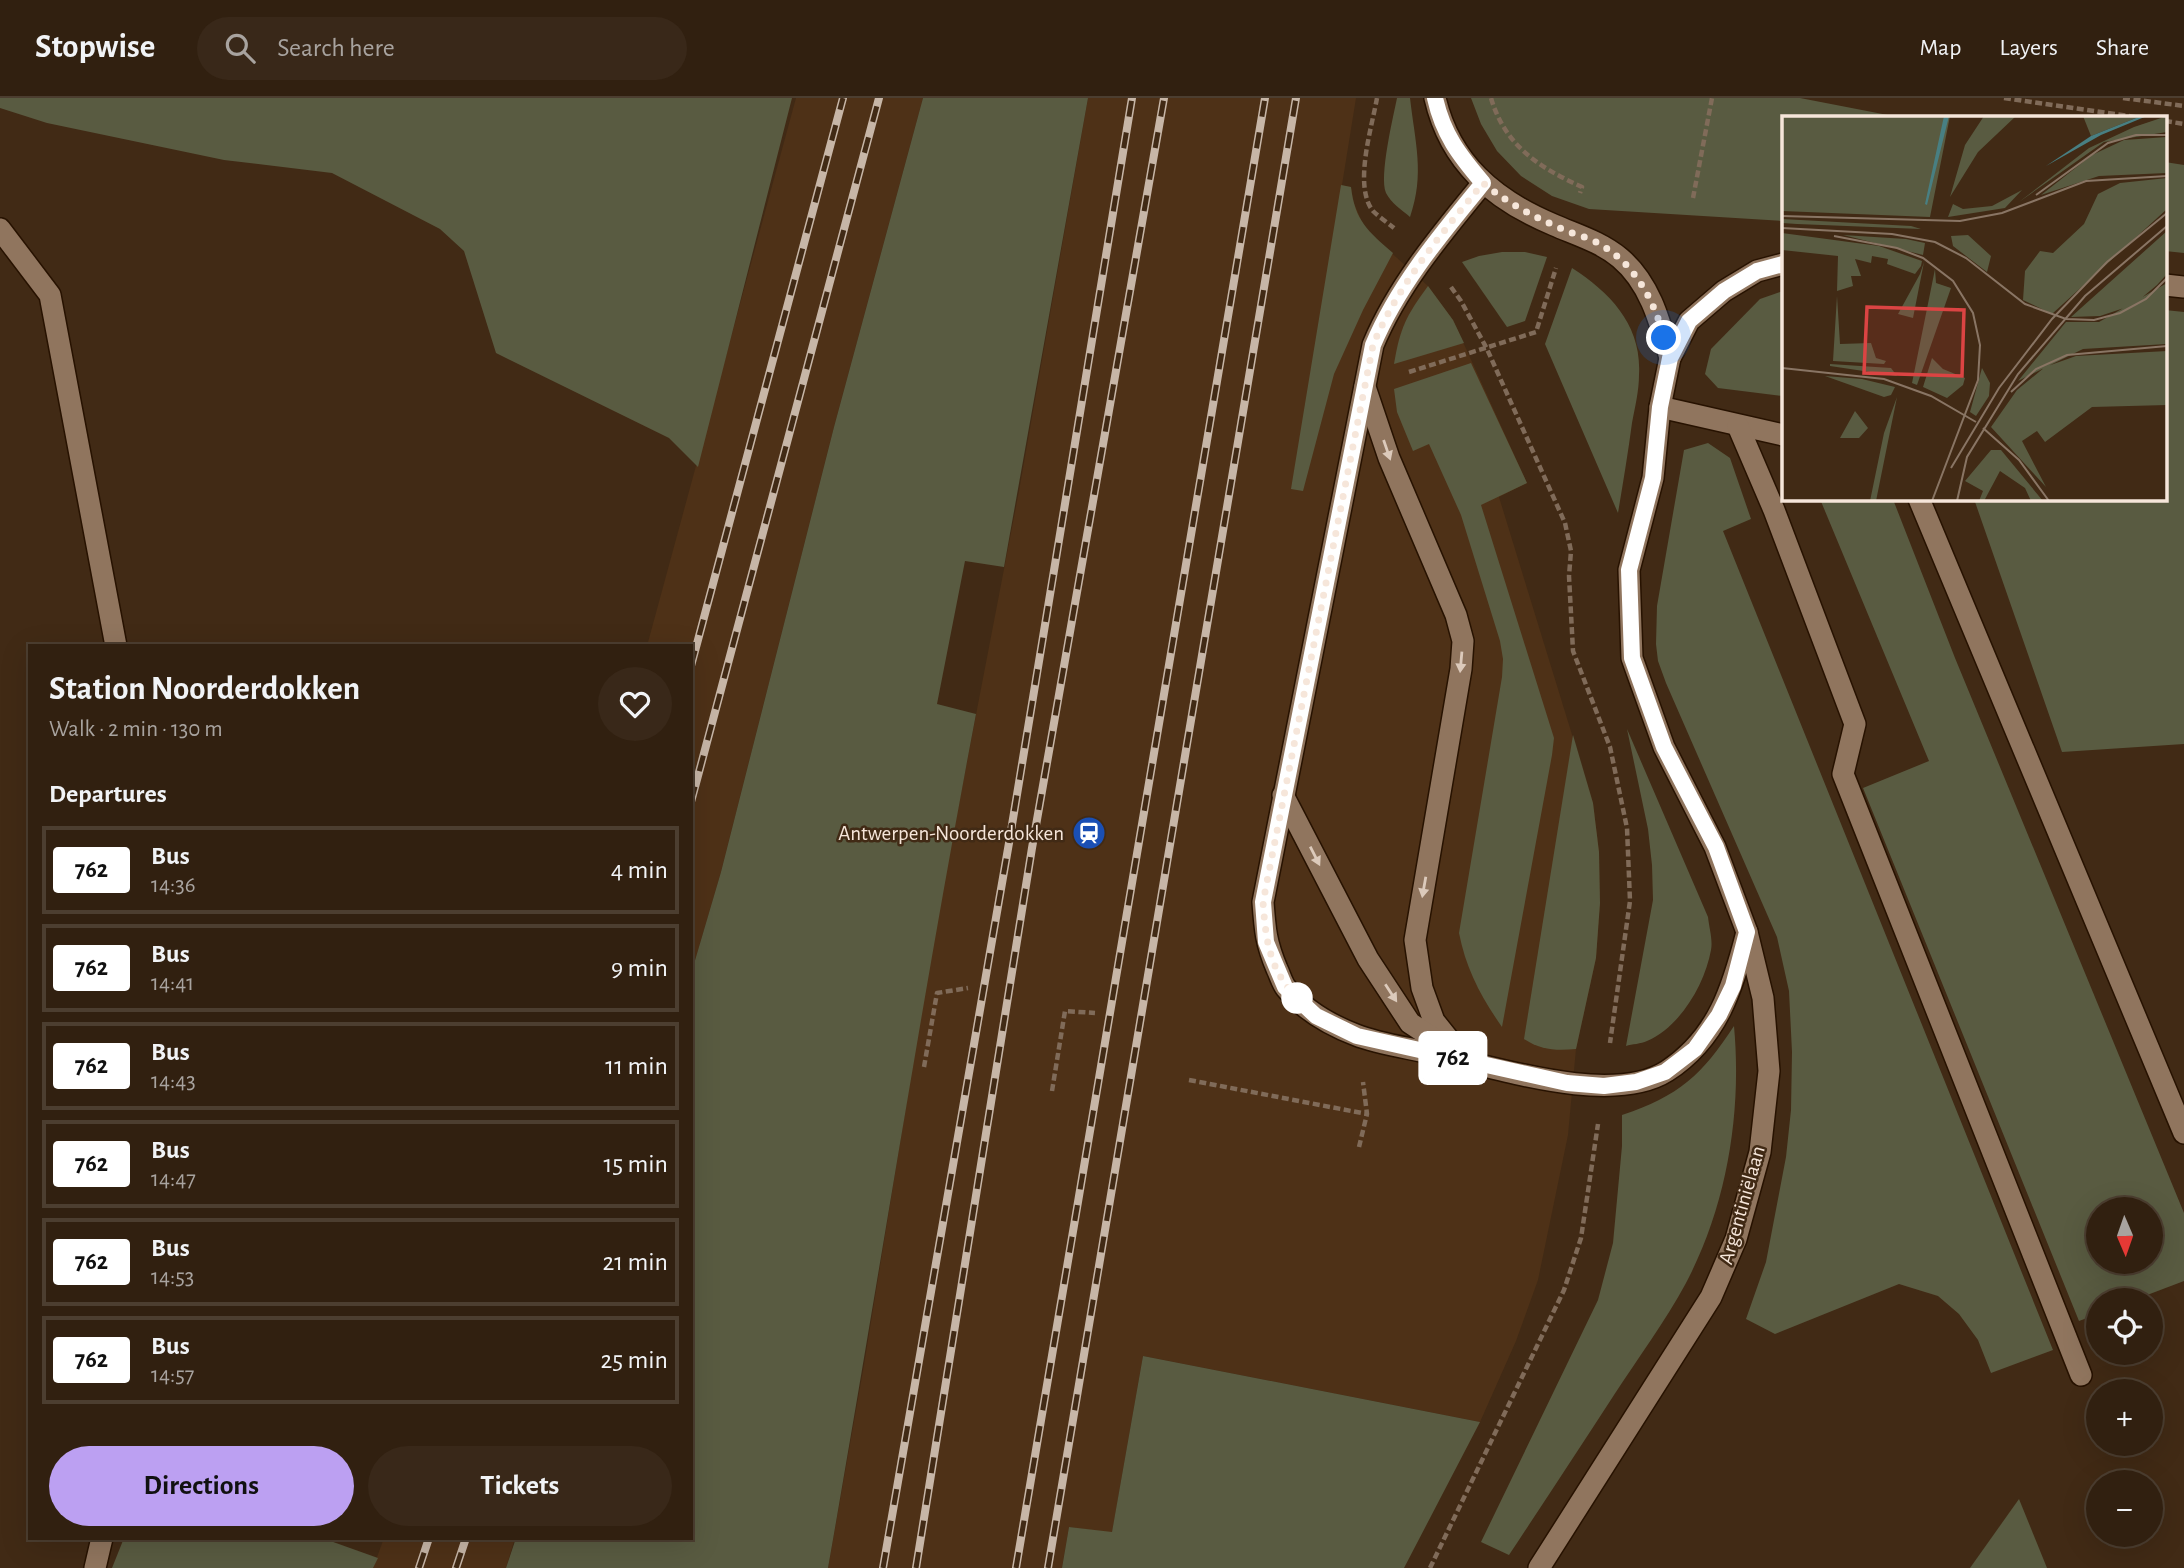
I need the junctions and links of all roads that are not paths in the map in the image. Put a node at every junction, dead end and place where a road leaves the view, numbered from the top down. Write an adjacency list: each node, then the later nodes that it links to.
1 (1435, 98): 2 (street, Argentiniëlaan)
2 (1483, 183): 7 (street, Argentiniëlaan); 8 (street)
3 (0, 229): 13 (street)
4 (1782, 264): 7 (street, Argentiniëlaan)
5 (2166, 285): 6 (street)
6 (2184, 287)
7 (1670, 358): 9 (street, Argentiniëlaan)
8 (1365, 385): 14 (street); 16 (street, one-way to 16)
9 (1660, 407): 10 (street); 15 (street, Argentiniëlaan)
10 (1738, 426): 11 (street); 18 (street)
11 (1782, 436)
12 (1919, 500): 17 (street)
13 (116, 644)
14 (1283, 795): 16 (street, one-way to 16); 16 (street)
15 (1747, 932): 16 (street); 21 (street, Argentiniëlaan)
16 (1466, 1061)
17 (2184, 1133)
18 (2081, 1374)
19 (102, 1540): 20 (street)
20 (95, 1568)
21 (1539, 1568)

